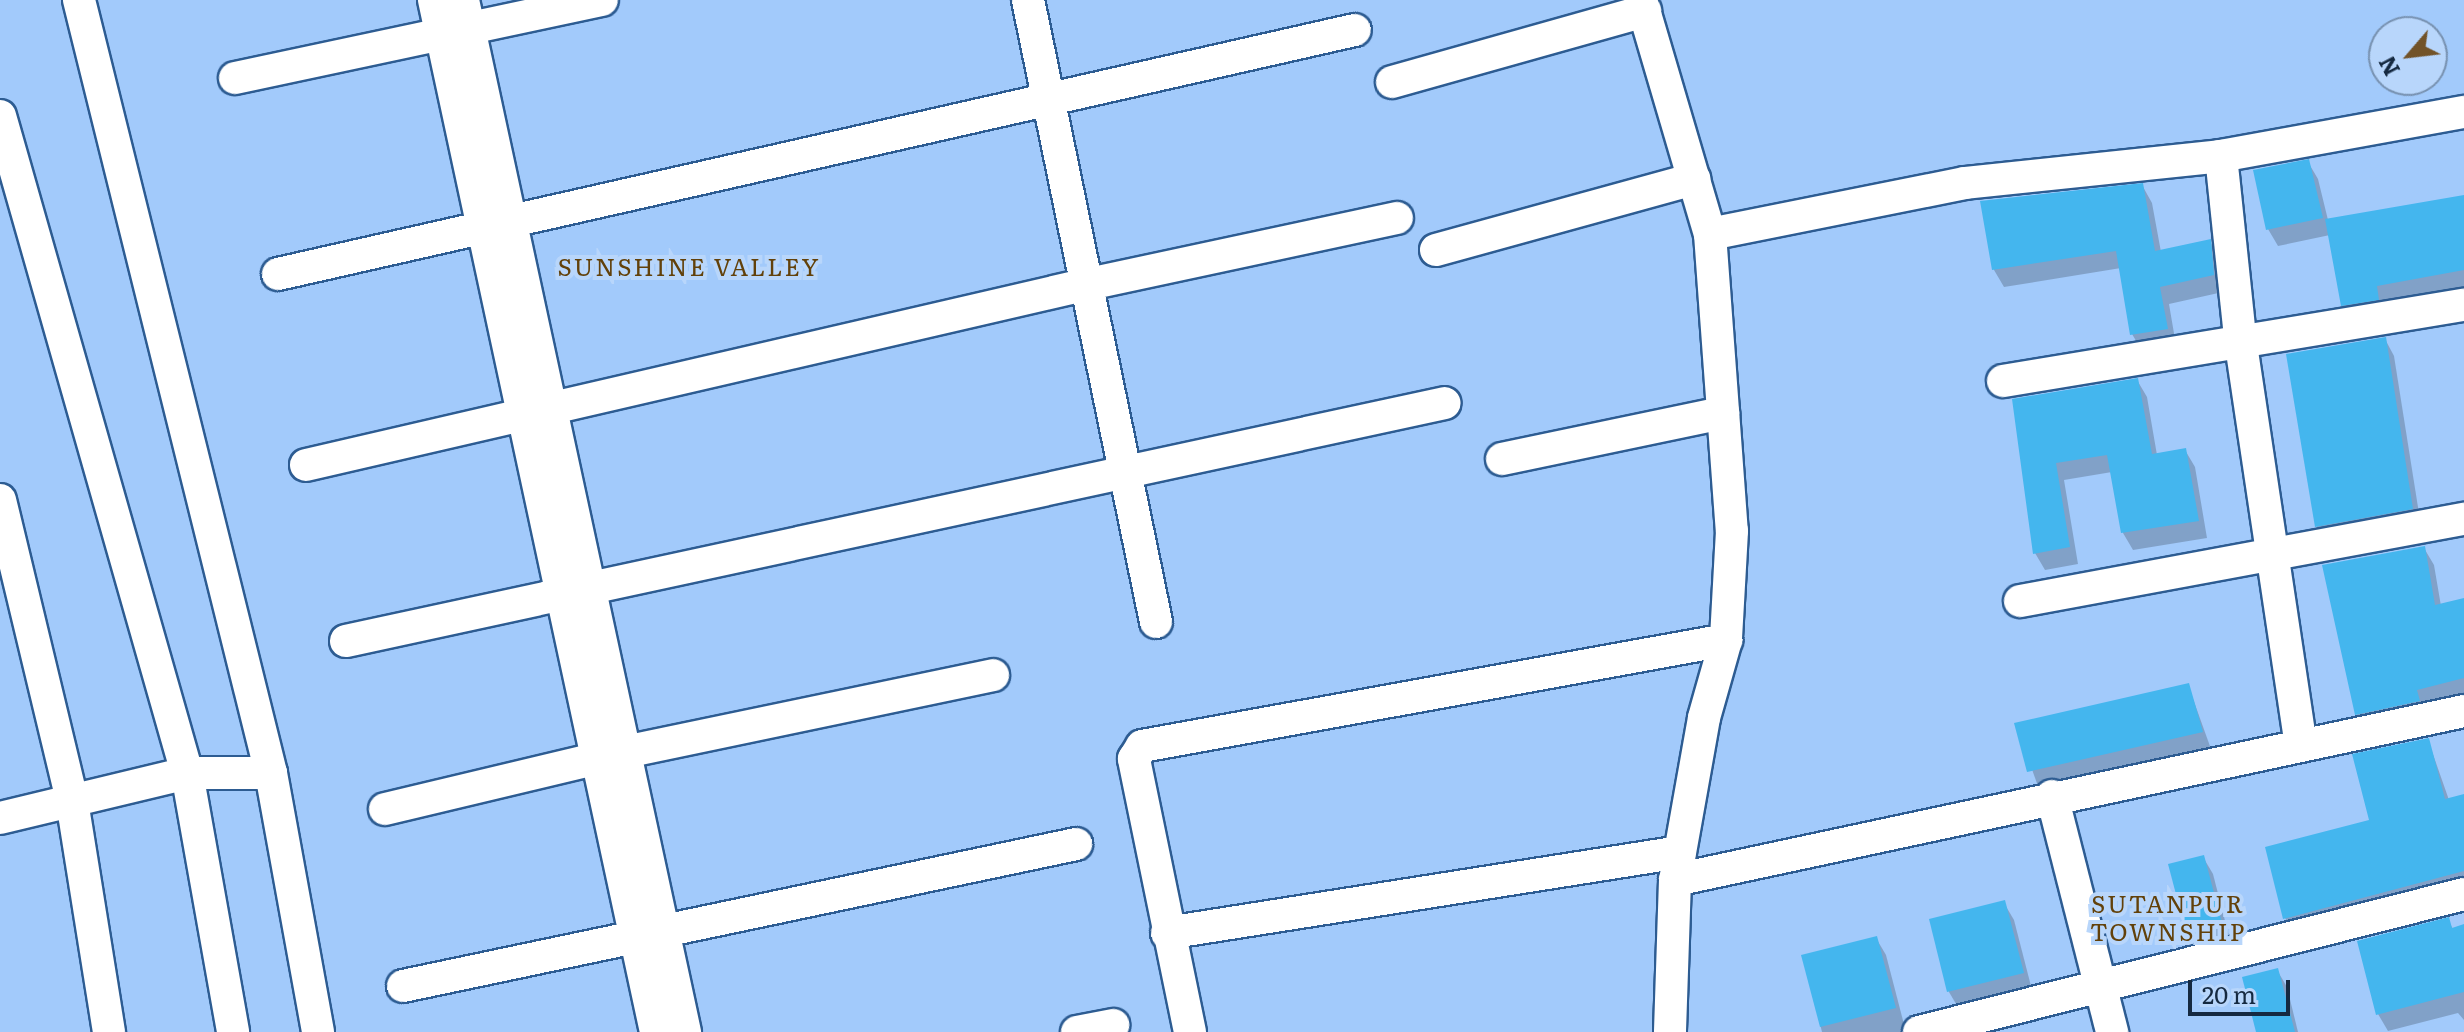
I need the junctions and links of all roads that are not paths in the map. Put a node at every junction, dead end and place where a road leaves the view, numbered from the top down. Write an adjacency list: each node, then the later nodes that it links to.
1 (79, 0): 43 (street)
2 (434, 0): 6 (street)
3 (602, 0): 6 (street)
4 (1028, 0): 10 (street)
5 (1643, 6): 9 (street); 14 (street)
6 (458, 23): 8 (street); 16 (street)
7 (1355, 30): 10 (street)
8 (235, 78)
9 (1392, 82)
10 (1049, 97): 16 (street); 20 (street)
11 (2464, 112): 13 (street)
12 (0, 116): 42 (street)
13 (2221, 156): 17 (street); 22 (street)
14 (1694, 179): 17 (street); 18 (street)
15 (1397, 218): 20 (street)
16 (497, 225): 19 (street); 25 (street)
17 (1710, 234): 26 (street)
18 (1436, 250)
19 (278, 274)
20 (1084, 285): 25 (street); 29 (street)
21 (2464, 305): 22 (street)
22 (2240, 338): 23 (street); 32 (street)
23 (2003, 381)
24 (1445, 403): 29 (street)
25 (536, 410): 28 (street); 33 (street)
26 (1723, 413): 27 (street); 36 (street)
27 (1502, 459)
28 (306, 465)
29 (1123, 470): 33 (street); 35 (street)
30 (0, 500): 45 (street)
31 (2464, 519): 32 (street)
32 (2273, 556): 34 (street); 40 (street)
33 (575, 592): 37 (street); 41 (street)
34 (2020, 601)
35 (1156, 622)
36 (1726, 640): 49 (street); 51 (street)
37 (346, 641)
38 (993, 675): 41 (street)
39 (2464, 711): 40 (street)
40 (2301, 745): 44 (street)
41 (611, 755): 46 (street); 52 (street)
42 (187, 773): 43 (street); 45 (street); 57 (street)
43 (271, 773): 58 (street)
44 (2052, 796): 49 (street); 53 (street)
45 (72, 801): 47 (street); 56 (street)
46 (385, 809)
47 (0, 818)
48 (1076, 844): 52 (street)
49 (1678, 866): 51 (street); 63 (street)
50 (2464, 894): 53 (street)
51 (1167, 933): 62 (street)
52 (650, 937): 54 (street); 59 (street); 60 (street)
53 (2101, 985): 64 (street); 65 (street)
54 (403, 986)
55 (1113, 1025): 61 (street)
56 (109, 1032)
57 (233, 1032)
58 (318, 1032)
59 (656, 1032)
60 (685, 1032)
61 (1077, 1032)
62 (1190, 1032)
63 (1670, 1032)
64 (1919, 1032)
65 (2112, 1032)

